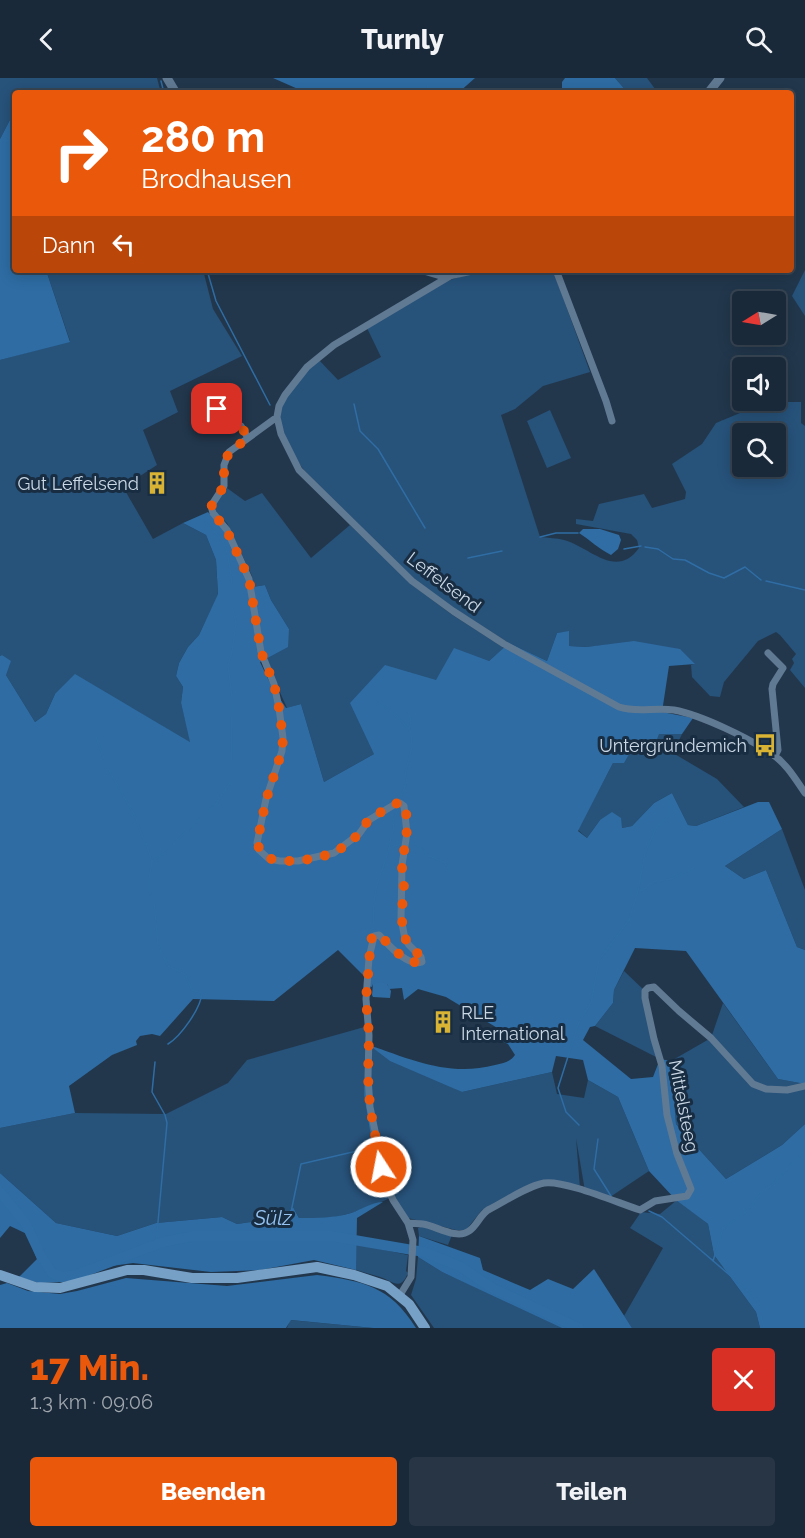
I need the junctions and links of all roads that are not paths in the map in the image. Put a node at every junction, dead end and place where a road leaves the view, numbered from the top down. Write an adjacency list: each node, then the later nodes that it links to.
1 (720, 78): 2 (street)
2 (710, 90)
3 (432, 273): 6 (street)
4 (461, 273): 6 (street)
5 (557, 273): 9 (street)
6 (450, 276): 8 (street)
7 (217, 409): 10 (street)
8 (277, 417): 10 (street); 12 (street, Leffelsend)
9 (612, 422)
10 (248, 438): 15 (street)
11 (768, 653): 12 (street)
12 (775, 756): 13 (street)
13 (805, 794)
14 (805, 1086): 15 (street, Mittelsteeg)
15 (408, 1224): 17 (street)
16 (0, 1275): 17 (main road)
17 (400, 1295): 18 (main road)
18 (425, 1328)

